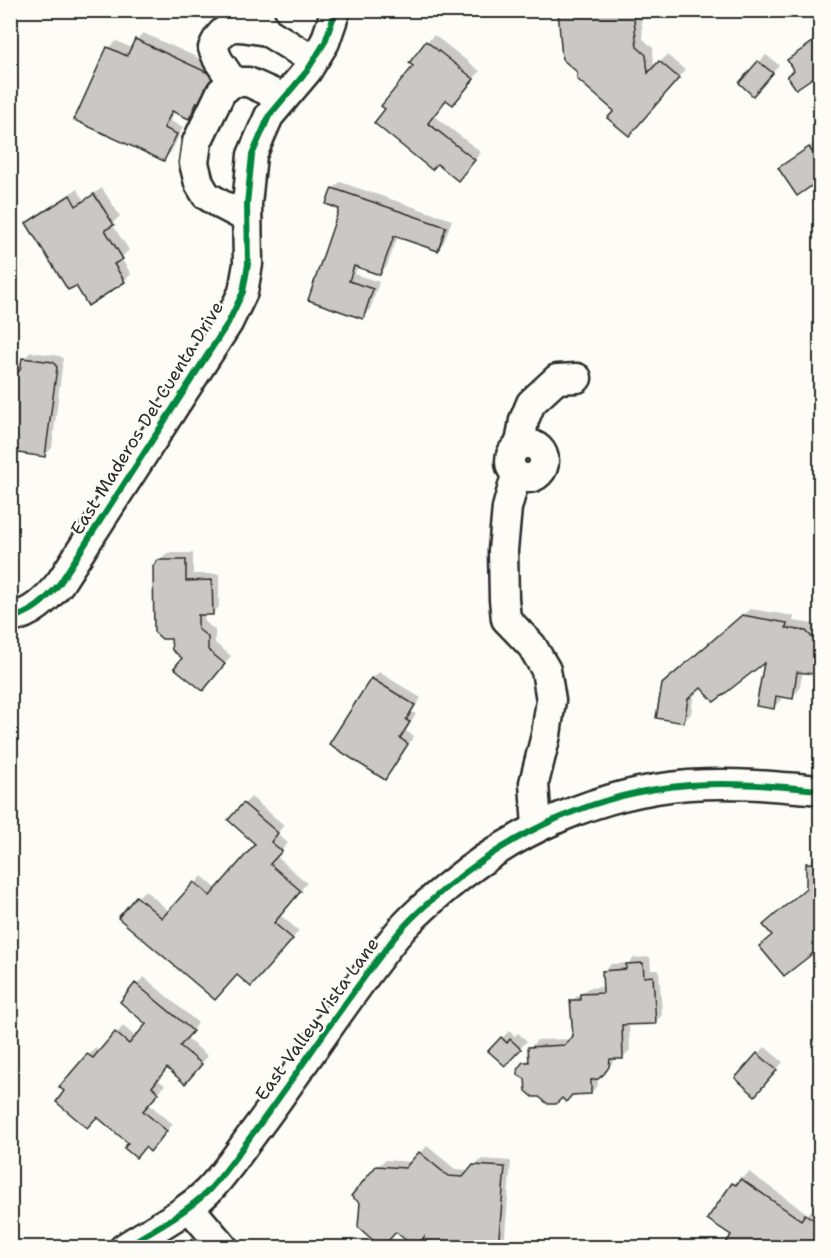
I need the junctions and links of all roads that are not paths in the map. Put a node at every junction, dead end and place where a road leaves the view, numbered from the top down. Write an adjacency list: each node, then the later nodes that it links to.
1 (336, 10): 3 (street, East Maderos Del Cuenta Drive)
2 (261, 21): 3 (street); 4 (street)
3 (313, 60): 5 (street, East Maderos Del Cuenta Drive)
4 (233, 82): 5 (street); 6 (street)
5 (284, 98): 6 (street, East Maderos Del Cuenta Drive)
6 (248, 218): 8 (street, East Maderos Del Cuenta Drive)
7 (577, 378): 10 (street)
8 (10, 618)
9 (820, 790): 10 (street, East Valley Vista Lane)
10 (537, 827): 11 (street, East Valley Vista Lane)
11 (189, 1207): 12 (street, East Valley Vista Lane); 13 (street)
12 (124, 1248)
13 (224, 1248)

